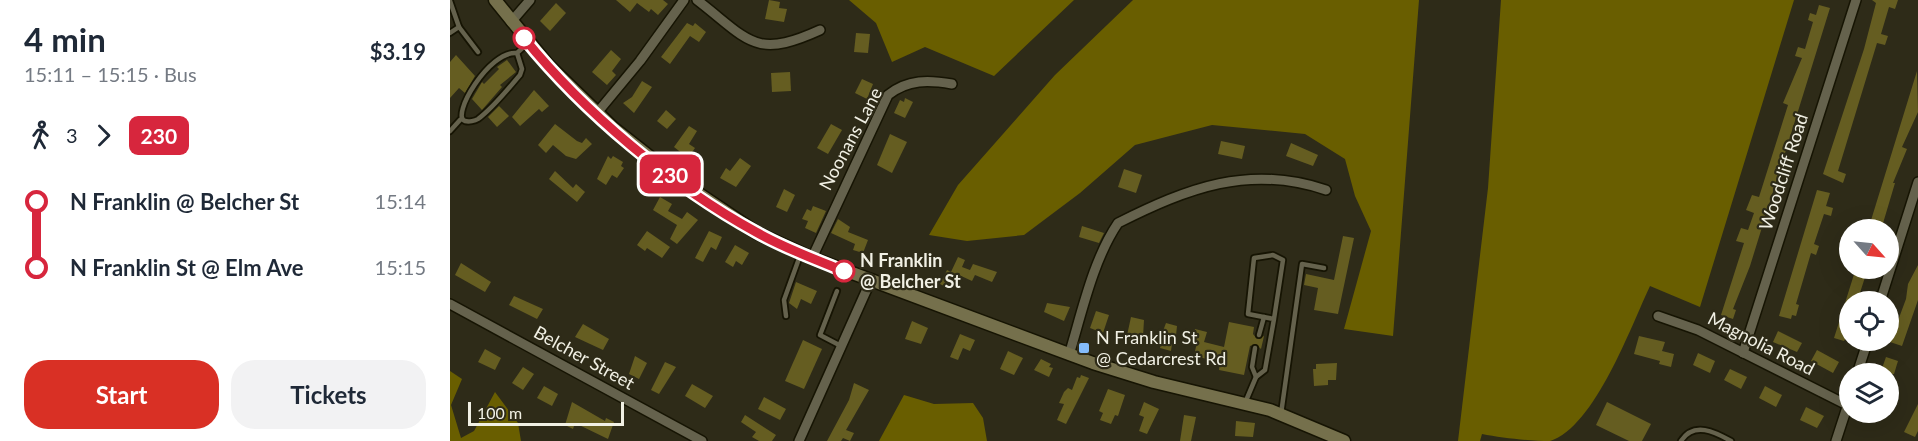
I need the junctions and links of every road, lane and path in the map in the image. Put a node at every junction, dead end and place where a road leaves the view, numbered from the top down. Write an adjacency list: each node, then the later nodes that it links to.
1 (495, 0): 7 (main road)
2 (530, 0): 7 (street)
3 (684, 0): 17 (street)
4 (698, 0): 9 (street)
5 (1856, 0): 35 (street, Woodcliff Road)
6 (450, 1): 8 (lane)
7 (511, 22): 11 (main road)
8 (459, 27): 10 (lane); 12 (lane)
9 (820, 30)
10 (450, 33)
11 (528, 43): 13 (lane); 17 (main road)
12 (478, 52)
13 (517, 52): 15 (lane); 18 (lane)
14 (952, 84): 22 (street, Noonans Lane)
15 (460, 97)
16 (456, 103): 18 (lane)
17 (597, 113): 22 (main road)
18 (460, 120): 19 (lane)
19 (450, 131)
20 (1918, 182): 26 (street)
21 (1326, 190): 36 (street)
22 (807, 256): 24 (main road); 28 (lane)
23 (1324, 268): 40 (lane)
24 (871, 280): 33 (street); 36 (main road)
25 (837, 291): 33 (lane)
26 (1883, 291)
27 (450, 304): 42 (street, Belcher Street)
28 (786, 316)
29 (1658, 316): 35 (street, Magnolia Road)
30 (1264, 317): 31 (lane); 31 (lane); 32 (lane)
31 (1274, 319): 37 (lane)
32 (1259, 335)
33 (841, 346): 43 (street)
34 (1255, 348): 37 (lane)
35 (1743, 353): 38 (street, Magnolia Road)
36 (1069, 355): 39 (main road)
37 (1256, 377): 39 (lane)
38 (1839, 397)
39 (1245, 403): 40 (main road)
40 (1281, 414): 44 (main road)
41 (1841, 423): 47 (street)
42 (702, 441)
43 (799, 441)
44 (1344, 441)
45 (1681, 441): 46 (lane)
46 (1731, 441)
47 (1836, 441)

